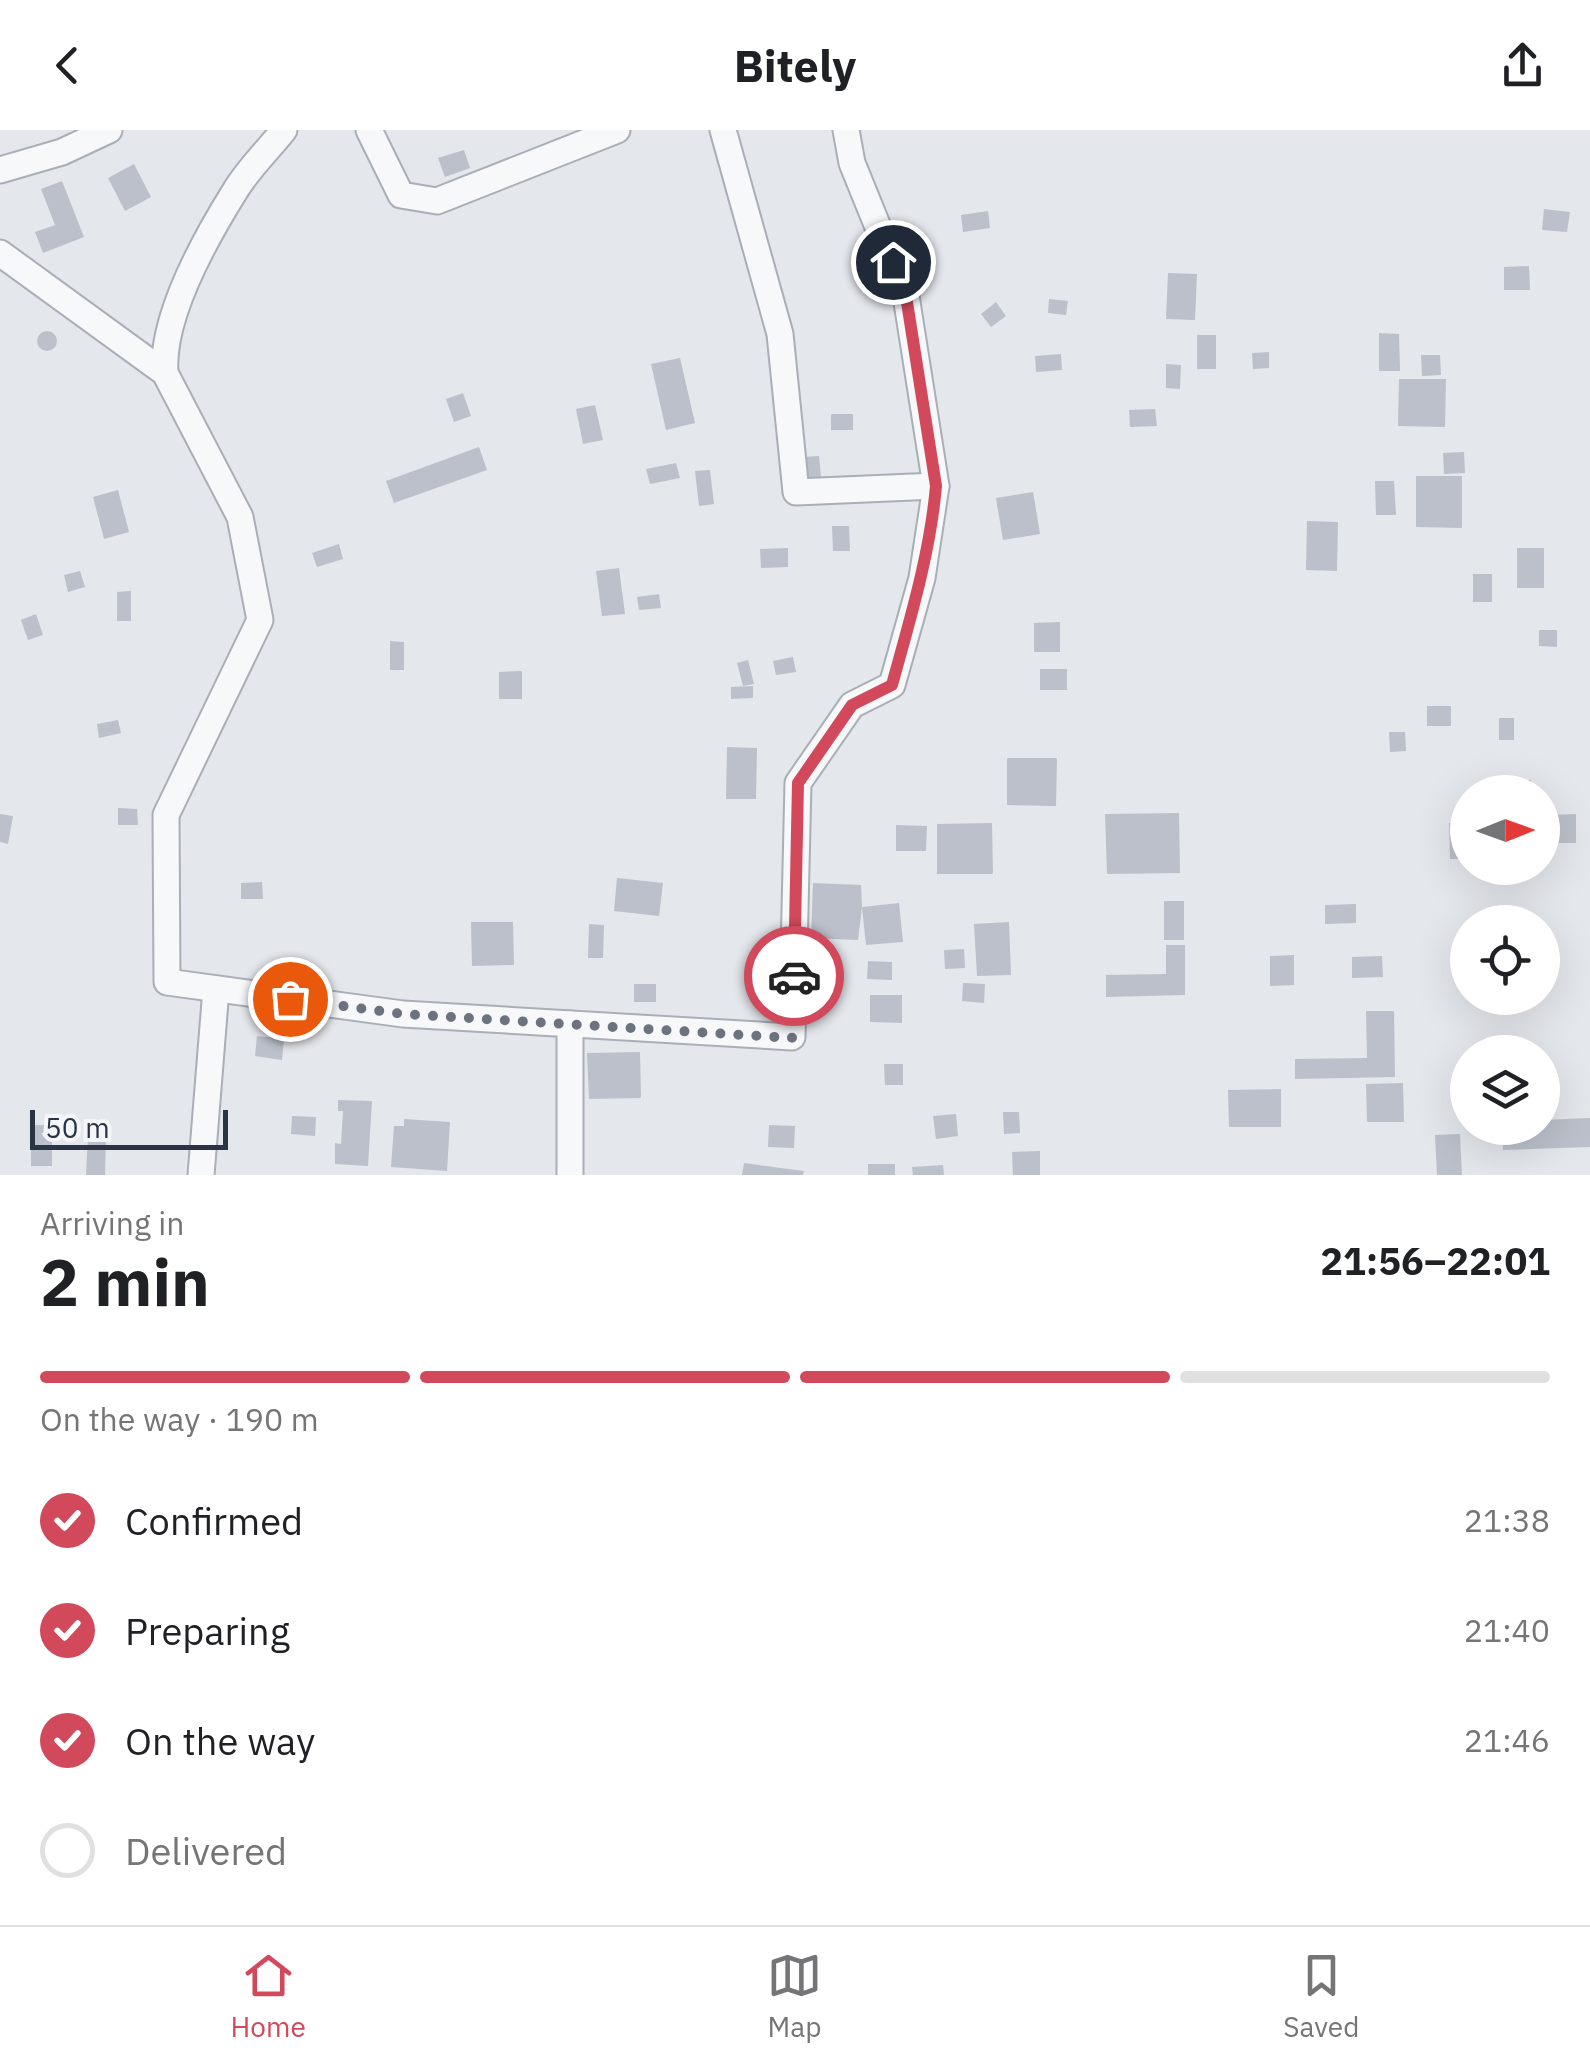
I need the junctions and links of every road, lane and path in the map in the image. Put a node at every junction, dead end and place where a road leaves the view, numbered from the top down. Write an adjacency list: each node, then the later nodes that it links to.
1 (109, 130): 7 (street)
2 (284, 130): 9 (street)
3 (369, 130): 4 (street)
4 (617, 130)
5 (724, 130): 10 (street)
6 (846, 130): 10 (street)
7 (0, 170)
8 (0, 253): 9 (street)
9 (165, 374): 11 (street)
10 (936, 486): 12 (street)
11 (216, 989): 12 (street); 13 (street)
12 (570, 1024): 14 (street)
13 (201, 1175)
14 (570, 1175)

